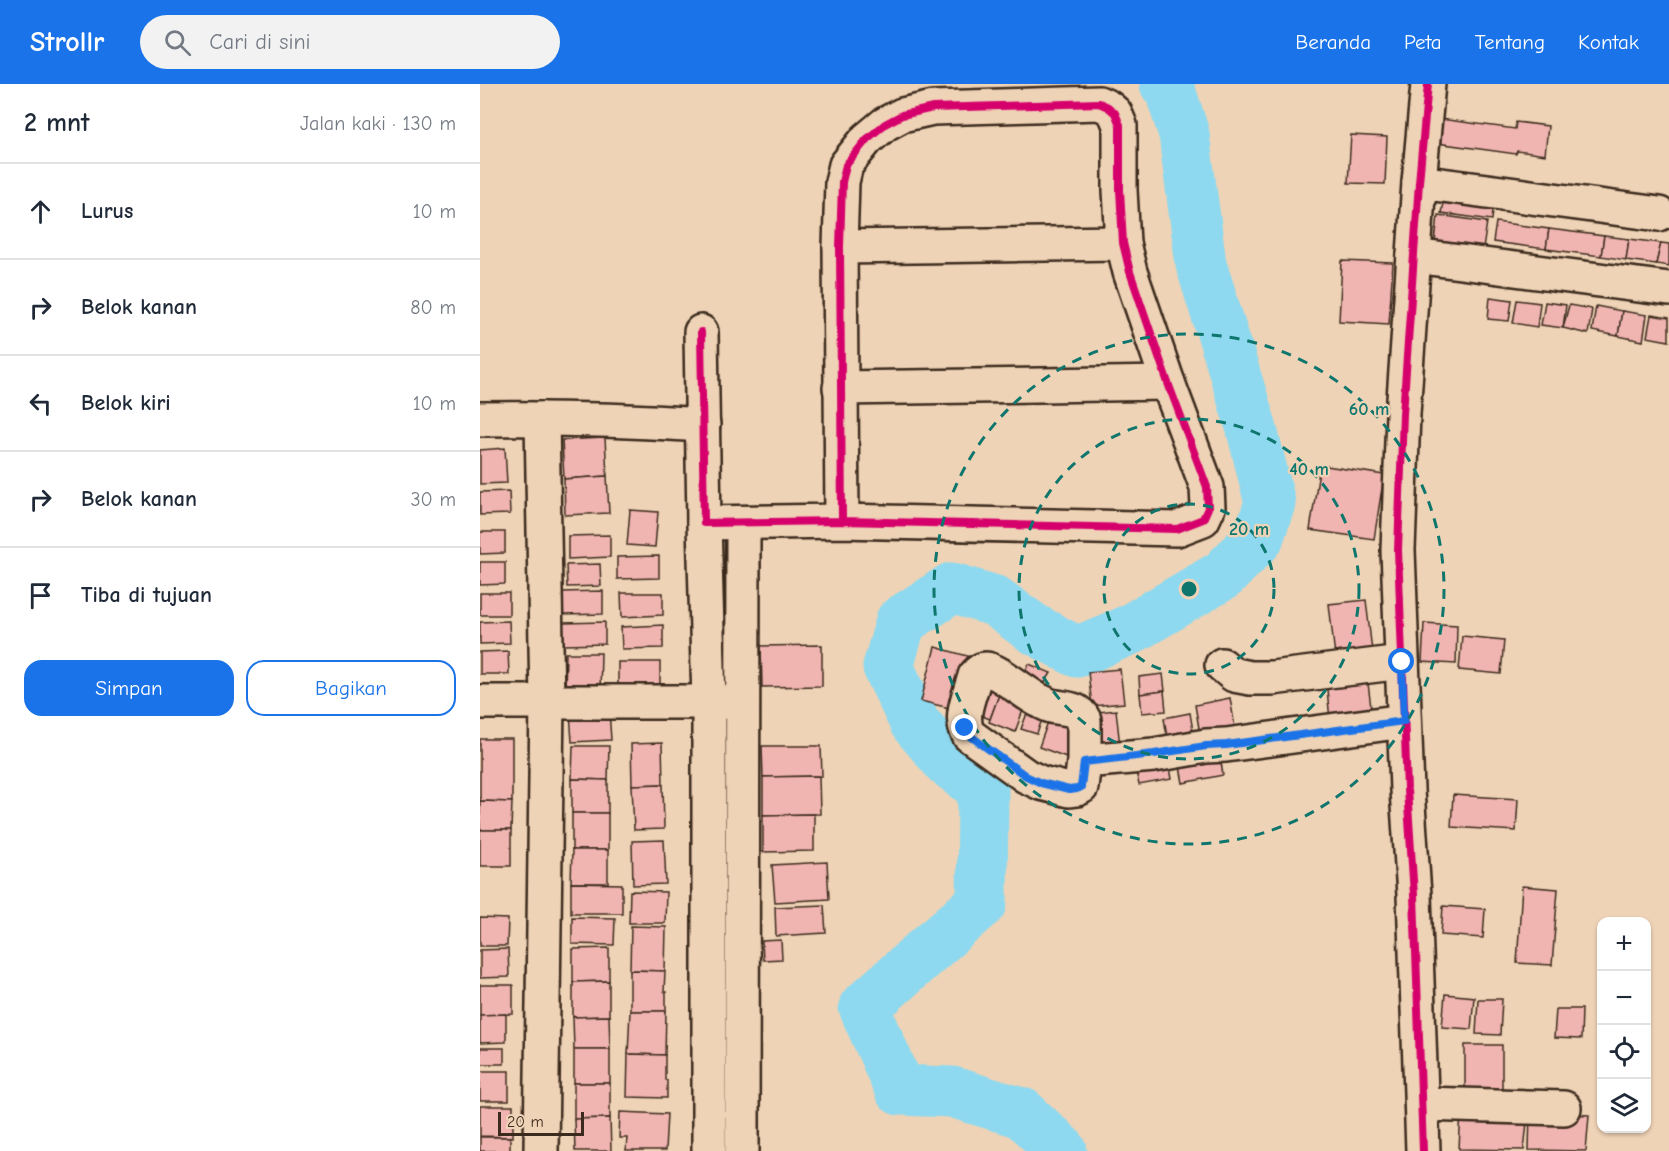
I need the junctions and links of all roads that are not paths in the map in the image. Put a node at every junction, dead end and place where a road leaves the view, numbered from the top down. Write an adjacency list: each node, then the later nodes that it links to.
1 (1428, 84): 2 (street)
2 (1419, 182): 3 (street); 6 (street)
3 (1659, 214)
4 (1123, 243): 5 (street); 5 (street); 9 (street)
5 (840, 247): 10 (street)
6 (1414, 256): 7 (street); 17 (street)
7 (1669, 289)
8 (701, 332): 13 (street)
9 (1168, 383): 10 (street); 14 (street)
10 (840, 388): 14 (street)
11 (542, 418): 12 (street); 13 (street); 20 (street)
12 (480, 419)
13 (703, 425): 15 (street)
14 (842, 521): 16 (street)
15 (705, 523): 16 (street); 21 (street)
16 (743, 524): 22 (street)
17 (1402, 662): 18 (street); 23 (street)
18 (1222, 665)
19 (480, 702): 20 (street)
20 (547, 702): 21 (street); 27 (street)
21 (709, 702): 22 (street); 28 (street)
22 (742, 702): 29 (street)
23 (1404, 721): 24 (street); 25 (street)
24 (1084, 762)
25 (1422, 1104): 26 (street); 30 (street)
26 (1564, 1108)
27 (541, 1151)
28 (709, 1151)
29 (742, 1151)
30 (1423, 1151)

